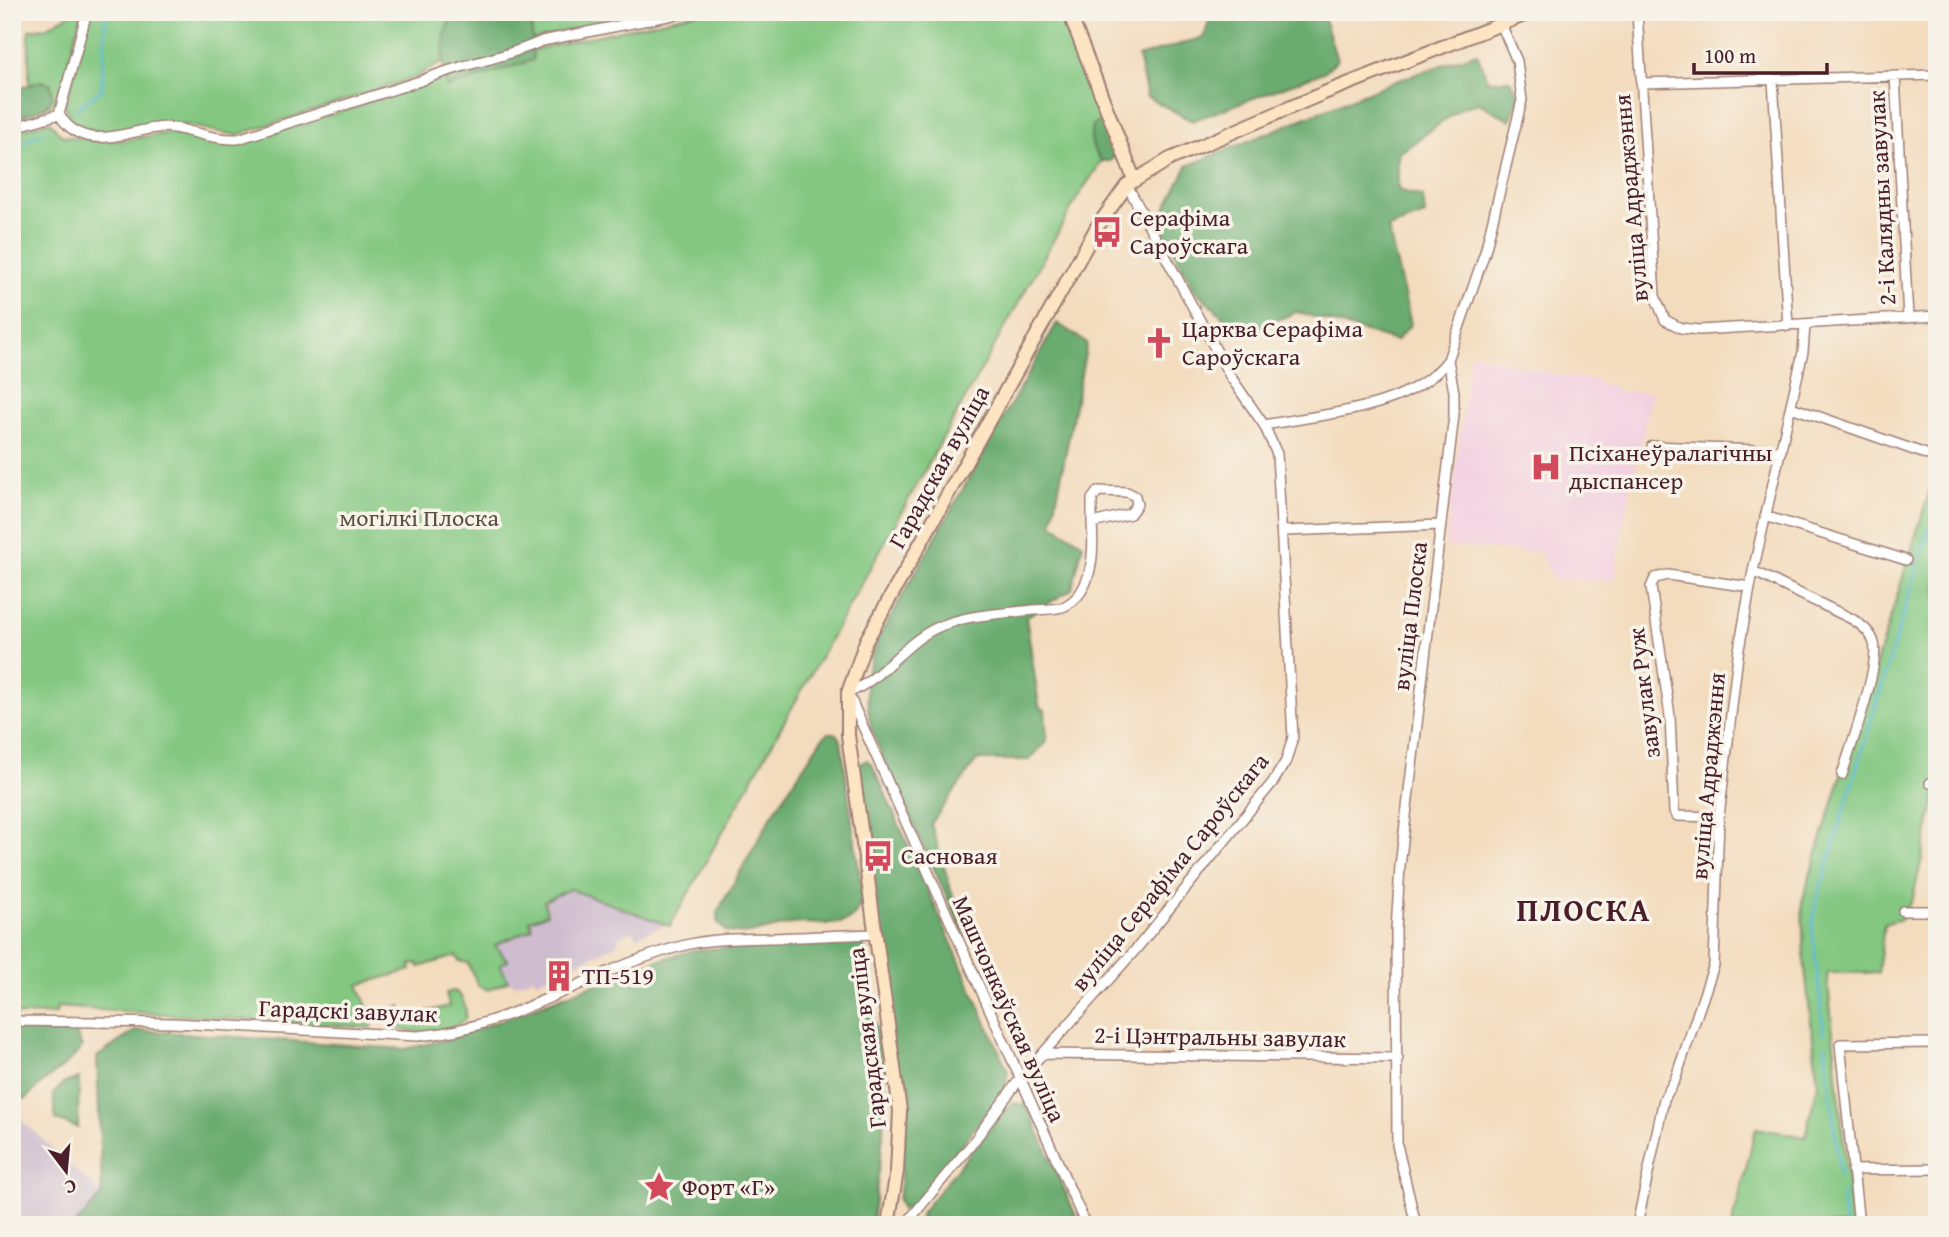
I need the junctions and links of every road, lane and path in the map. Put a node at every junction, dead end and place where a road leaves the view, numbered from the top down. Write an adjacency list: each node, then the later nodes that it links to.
1 (87, 12): 11 (street)
2 (688, 12): 11 (street)
3 (1069, 12): 13 (main road)
4 (1532, 12): 6 (main road, Гарадская вуліца)
5 (1637, 12): 10 (street, вуліца Адраджэння)
6 (1501, 24): 13 (main road, Гарадская вуліца); 18 (street, вуліца Плоска)
7 (1937, 75): 8 (street)
8 (1895, 76): 9 (street); 15 (street, 2-і Калядны завулак)
9 (1773, 80): 10 (street); 17 (street)
10 (1641, 83): 17 (street, вуліца Адраджэння)
11 (59, 114): 12 (street)
12 (12, 128)
13 (1131, 182): 20 (street, вуліца Серафіма Сароўскага); 31 (main road, Гарадская вуліца)
14 (1937, 316): 15 (street, вуліца Адраджэння)
15 (1908, 318): 16 (street, вуліца Адраджэння)
16 (1805, 325): 17 (street, вуліца Адраджэння); 19 (street, вуліца Адраджэння)
17 (1788, 326)
18 (1448, 360): 20 (street); 26 (street, вуліца Плоска)
19 (1791, 407): 22 (street, вуліца Адраджэння); 23 (street)
20 (1264, 425): 27 (street, вуліца Серафіма Сароўскага)
21 (1652, 446): 22 (street)
22 (1781, 451): 24 (street, вуліца Адраджэння)
23 (1937, 458)
24 (1765, 516): 28 (street); 29 (street, вуліца Адраджэння)
25 (1092, 523): 25 (street); 31 (street)
26 (1441, 525): 27 (street); 40 (street, вуліца Плоска)
27 (1283, 531): 39 (street, вуліца Серафіма Сароўскага)
28 (1906, 560)
29 (1754, 571): 30 (street, вуліца Адраджэння); 32 (street)
30 (1750, 587): 33 (street, вуліца Адраджэння); 33 (street, завулак Руж)
31 (848, 693): 36 (main road, Гарадская вуліца); 41 (street, Машчонкаўская вуліца)
32 (1842, 775)
33 (1719, 817): 48 (street, вуліца Адраджэння)
34 (1903, 911): 35 (street)
35 (1937, 911)
36 (876, 934): 37 (street, Гарадскі завулак); 44 (main road, Гарадская вуліца)
37 (12, 1021)
38 (1937, 1043): 43 (street)
39 (1042, 1054): 40 (street, 2-і Цэнтральны завулак); 41 (street, вуліца Серафіма Сароўскага)
40 (1398, 1058): 47 (street, вуліца Плоска)
41 (1019, 1080): 45 (street, вуліца Серафіма Сароўскага); 46 (street, Машчонкаўская вуліца)
42 (1937, 1169): 43 (street)
43 (1852, 1170): 49 (street)
44 (888, 1225)
45 (905, 1225)
46 (1086, 1225)
47 (1416, 1225)
48 (1637, 1225)
49 (1859, 1225)

